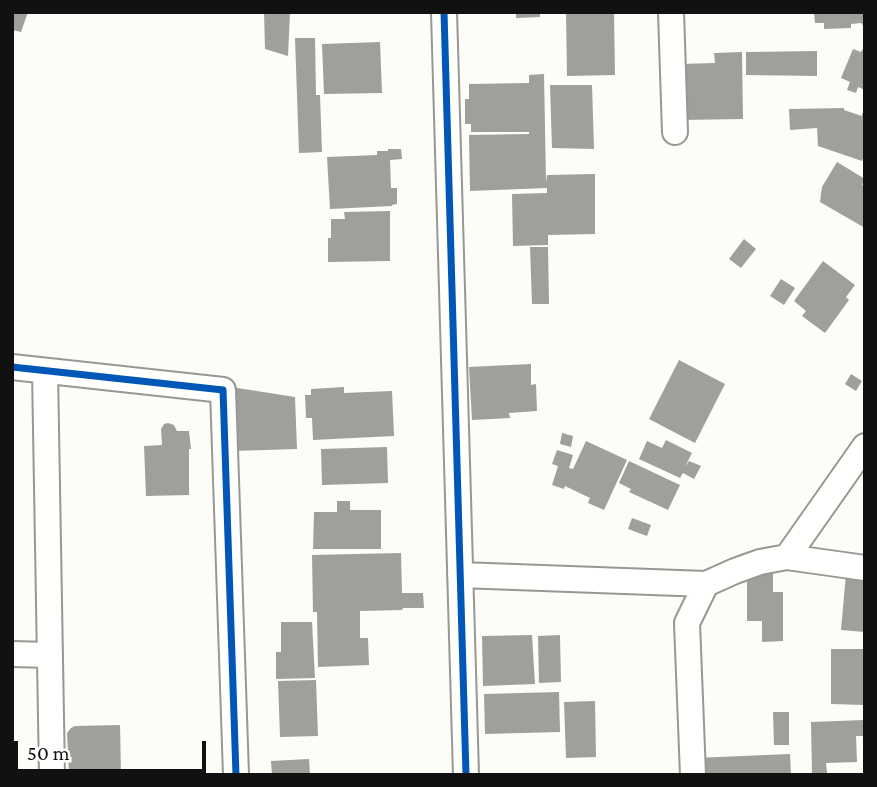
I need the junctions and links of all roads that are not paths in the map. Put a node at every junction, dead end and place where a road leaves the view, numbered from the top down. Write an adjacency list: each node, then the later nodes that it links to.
1 (444, 12): 9 (street)
2 (671, 12): 3 (street)
3 (675, 132)
4 (12, 367): 5 (street)
5 (45, 371): 12 (street); 14 (street)
6 (865, 446): 7 (street)
7 (787, 558): 8 (street); 10 (street)
8 (865, 568)
9 (460, 575): 10 (street); 15 (street)
10 (706, 583): 16 (street)
11 (12, 654): 12 (street)
12 (50, 655): 13 (street)
13 (52, 775)
14 (236, 775)
15 (466, 775)
16 (693, 775)

